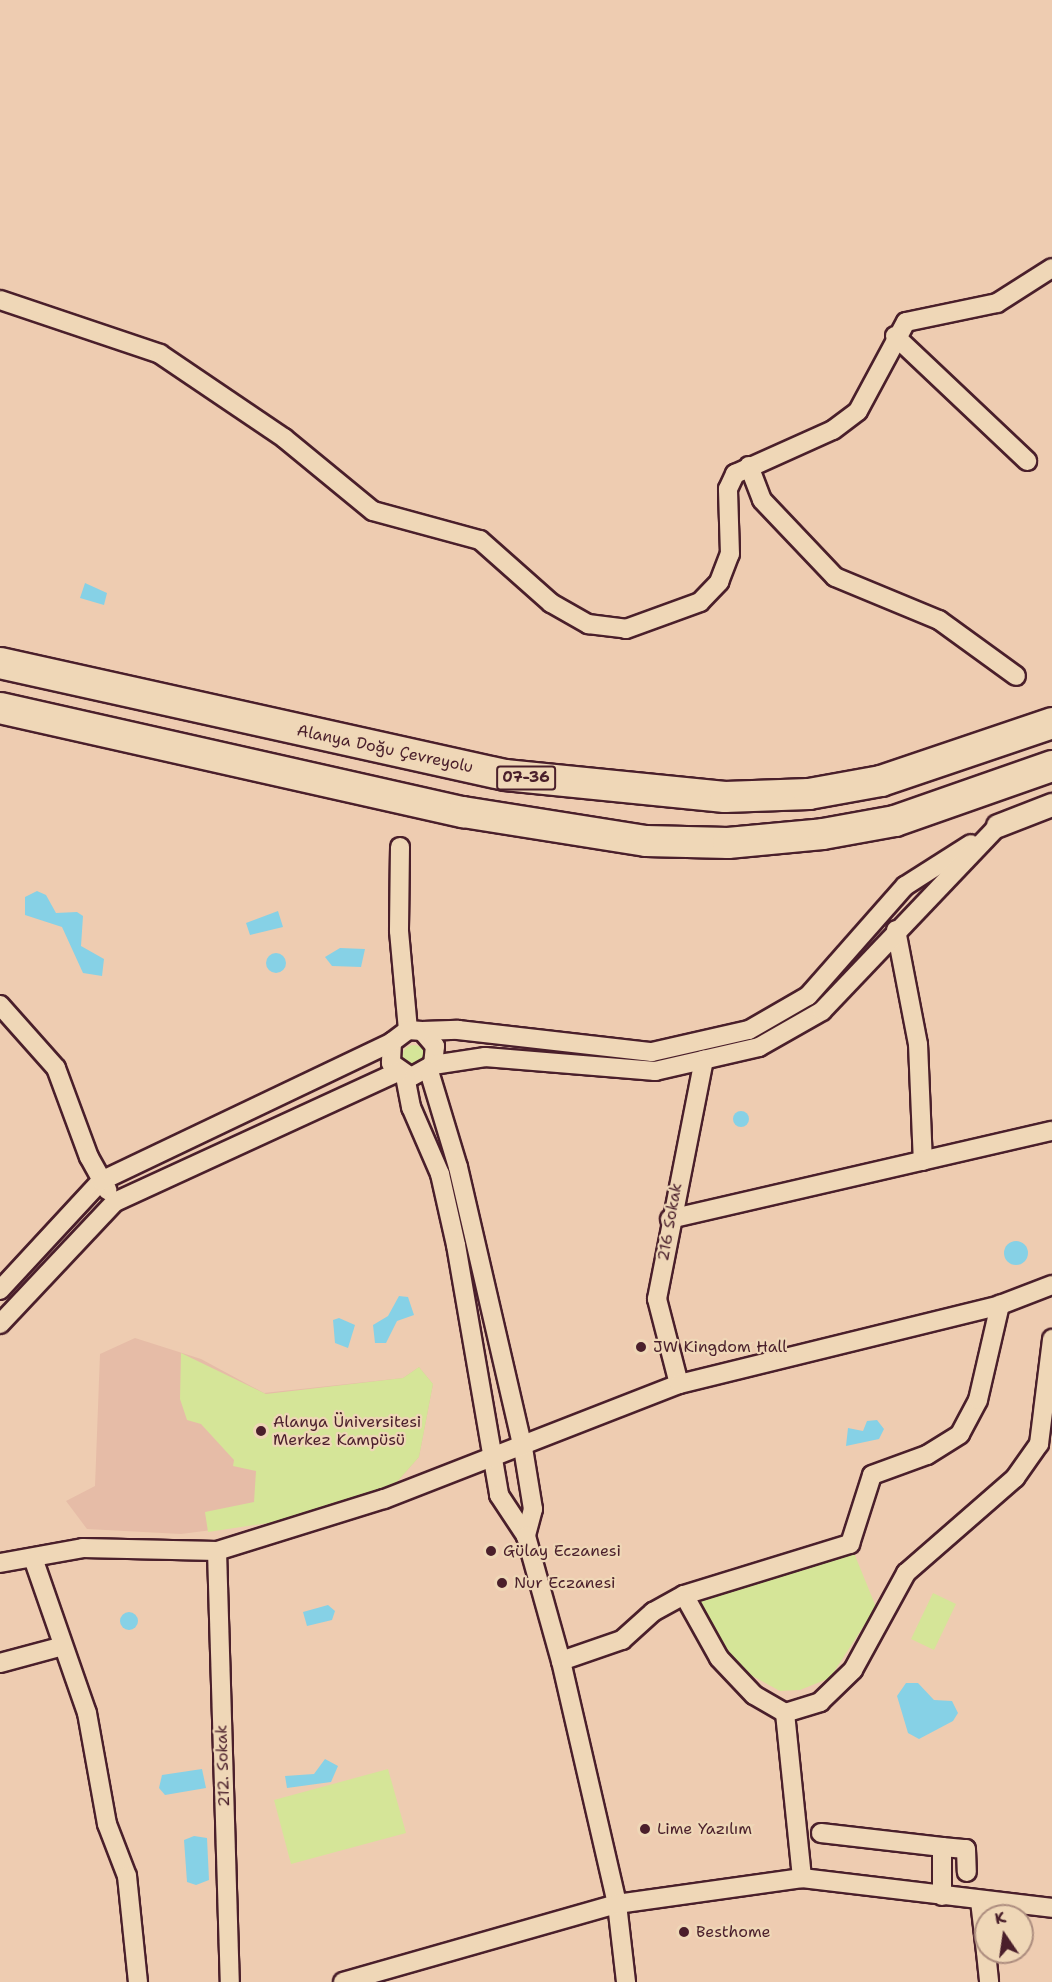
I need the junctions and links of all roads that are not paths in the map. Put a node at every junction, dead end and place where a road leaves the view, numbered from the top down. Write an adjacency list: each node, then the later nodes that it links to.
1 (1052, 268): 3 (street)
2 (0, 300): 5 (street)
3 (895, 336): 4 (street); 5 (street)
4 (1027, 461)
5 (749, 466): 7 (street)
6 (0, 663): 9 (highway, Alanya Doğu Çevreyolu / 07-36)
7 (1016, 676)
8 (0, 708): 10 (highway)
9 (1052, 723)
10 (1052, 766)
11 (1052, 805): 12 (street)
12 (998, 826): 14 (street); 16 (street)
13 (400, 847): 16 (street)
14 (896, 930): 18 (street); 22 (street)
15 (2, 1010): 23 (street)
16 (415, 1031): 17 (street); 19 (street)
17 (392, 1042): 20 (street); 23 (street)
18 (704, 1060): 19 (street); 25 (street, 216 Sokak)
19 (431, 1068): 20 (street); 32 (street)
20 (401, 1074): 24 (street); 33 (street)
21 (1052, 1131): 22 (street)
22 (923, 1161): 25 (street)
23 (101, 1181): 24 (street); 27 (street)
24 (115, 1202): 29 (street)
25 (670, 1219): 31 (street, 216 Sokak)
26 (1052, 1285): 28 (street)
27 (0, 1290)
28 (1000, 1305): 31 (street); 38 (street)
29 (0, 1324)
30 (1052, 1339): 42 (street)
31 (679, 1384): 32 (street)
32 (523, 1448): 33 (street); 34 (street)
33 (493, 1455): 34 (street); 35 (street)
34 (526, 1536): 40 (street)
35 (217, 1551): 36 (street); 54 (street, 212. Sokak)
36 (33, 1558): 37 (street); 39 (street)
37 (0, 1563)
38 (684, 1595): 40 (street); 42 (street)
39 (63, 1646): 41 (street); 53 (street)
40 (561, 1661): 50 (street)
41 (0, 1663)
42 (785, 1713): 46 (street)
43 (821, 1833): 44 (street)
44 (942, 1847): 45 (street); 47 (street)
45 (967, 1872)
46 (802, 1878): 47 (street); 50 (street)
47 (942, 1896): 48 (street)
48 (980, 1901): 49 (street); 51 (street)
49 (980, 1904)
50 (617, 1905): 55 (street); 56 (street)
51 (1052, 1908)
52 (987, 1964): 57 (street)
53 (138, 1982)
54 (230, 1982)
55 (343, 1982)
56 (626, 1982)
57 (989, 1982)

